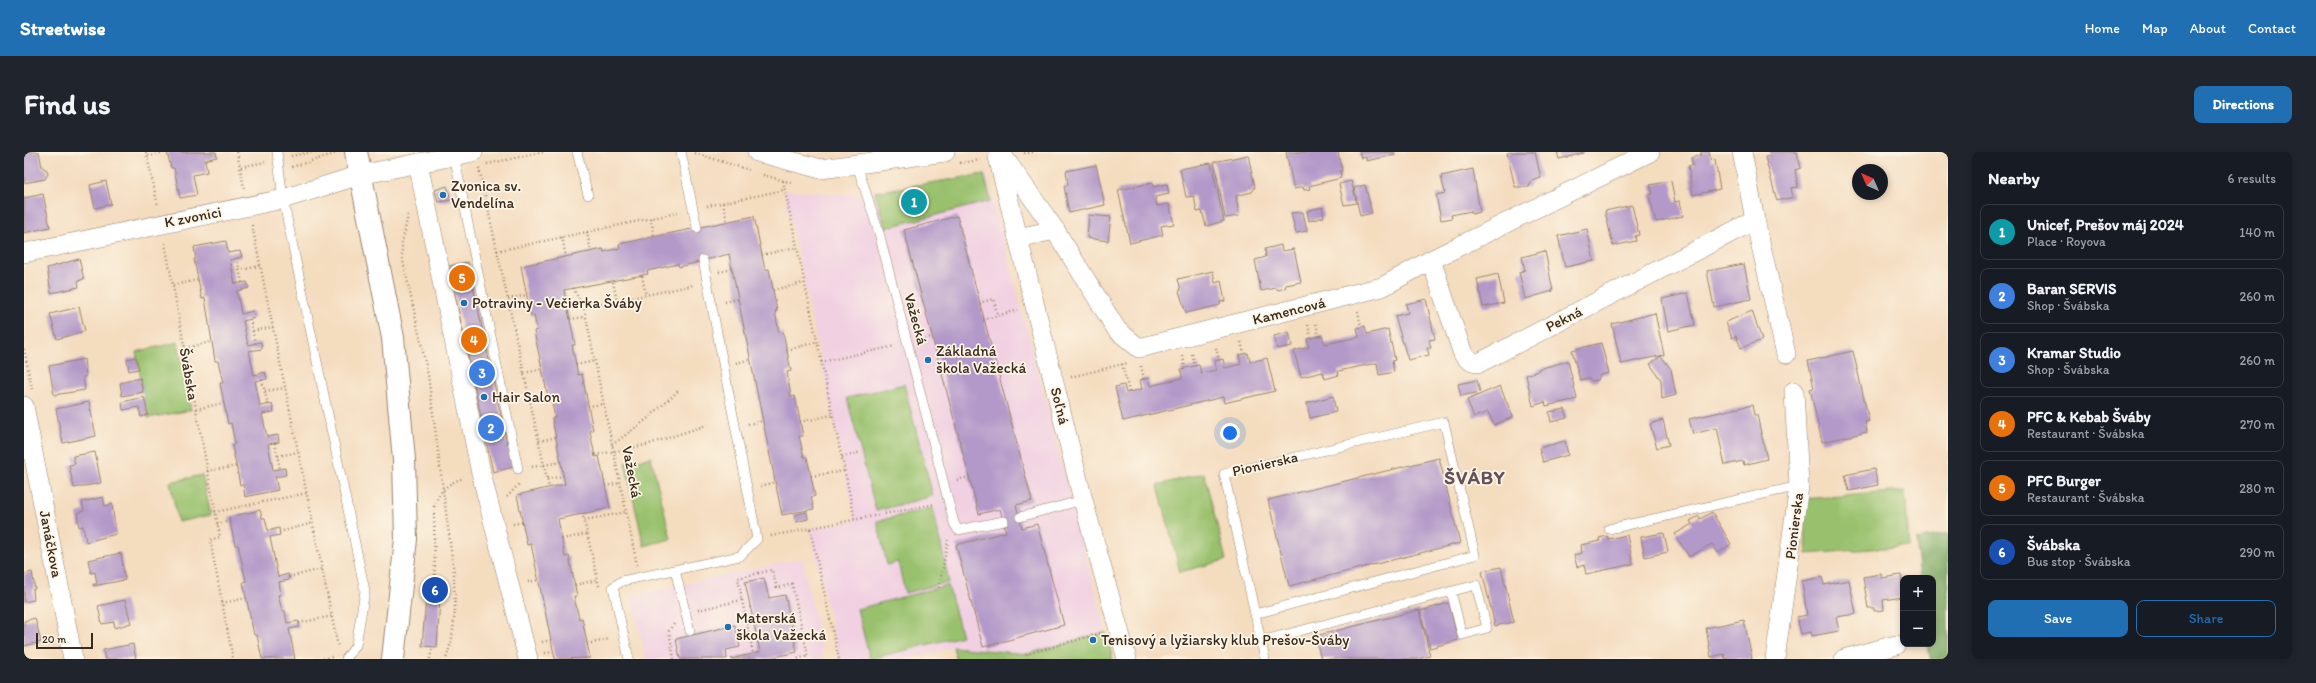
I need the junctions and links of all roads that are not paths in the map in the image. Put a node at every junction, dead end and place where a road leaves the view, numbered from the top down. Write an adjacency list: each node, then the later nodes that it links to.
1 (356, 152): 15 (street)
2 (577, 152): 16 (lane)
3 (681, 152): 19 (lane)
4 (757, 152): 13 (street)
5 (945, 152): 14 (street)
6 (997, 152): 21 (street, Soľná)
7 (1000, 152): 20 (street, Kamencová)
8 (1650, 152): 24 (street, Kamencová)
9 (1742, 152): 18 (street)
10 (278, 155): 17 (lane)
11 (468, 156): 12 (street, K zvonici); 28 (lane)
12 (425, 159): 15 (street, K zvonici); 43 (street)
13 (820, 161): 14 (street)
14 (857, 165): 32 (lane, Važecká)
15 (360, 174): 17 (street, K zvonici); 42 (street)
16 (588, 195)
17 (283, 199): 22 (street, K zvonici); 40 (lane)
18 (1755, 220): 24 (street, Pekná); 25 (street)
19 (696, 228)
20 (1055, 230): 21 (street); 24 (street, Kamencová)
21 (1018, 238): 30 (street, Soľná)
22 (24, 253)
23 (703, 260): 34 (lane)
24 (1431, 260)
25 (1786, 354)
26 (1794, 391): 29 (street, Pionierska)
27 (24, 406): 41 (street, Janáčkova)
28 (518, 469)
29 (1799, 486): 33 (lane); 47 (street, Pionierska)
30 (1083, 500): 31 (lane); 45 (street, Soľná)
31 (1020, 517)
32 (1004, 521)
33 (1609, 529)
34 (675, 570): 37 (lane); 44 (lane)
35 (1451, 591): 35 (lane); 38 (lane)
36 (1255, 614): 36 (lane, Pionierska); 38 (lane, Pionierska)
37 (690, 631)
38 (1261, 641): 46 (lane, Pionierska)
39 (1896, 645): 48 (street)
40 (343, 657)
41 (73, 659)
42 (393, 659)
43 (528, 659)
44 (629, 659)
45 (1127, 659)
46 (1265, 659)
47 (1775, 659)
48 (1844, 659)

